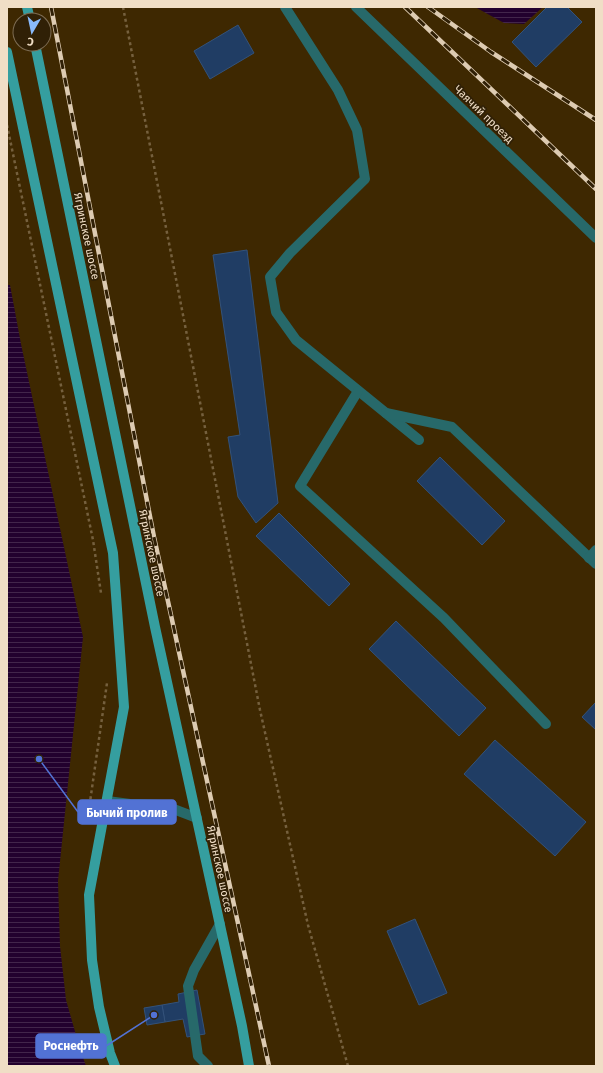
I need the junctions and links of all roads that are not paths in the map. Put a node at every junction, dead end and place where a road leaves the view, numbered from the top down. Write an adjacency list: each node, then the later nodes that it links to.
1 (285, 7): 6 (street)
2 (356, 7): 5 (street, Чаячий проезд)
3 (7, 52): 11 (main road)
4 (37, 52): 12 (main road, Ягринское шоссе)
5 (596, 238)
6 (358, 391): 7 (street); 10 (street)
7 (384, 412): 8 (street); 9 (street)
8 (419, 440)
9 (594, 557)
10 (546, 724)
11 (107, 801): 12 (street); 14 (main road)
12 (197, 818): 13 (main road, Ягринское шоссе)
13 (220, 924): 15 (street); 16 (main road, Ягринское шоссе)
14 (115, 1066)
15 (208, 1066)
16 (249, 1066)

